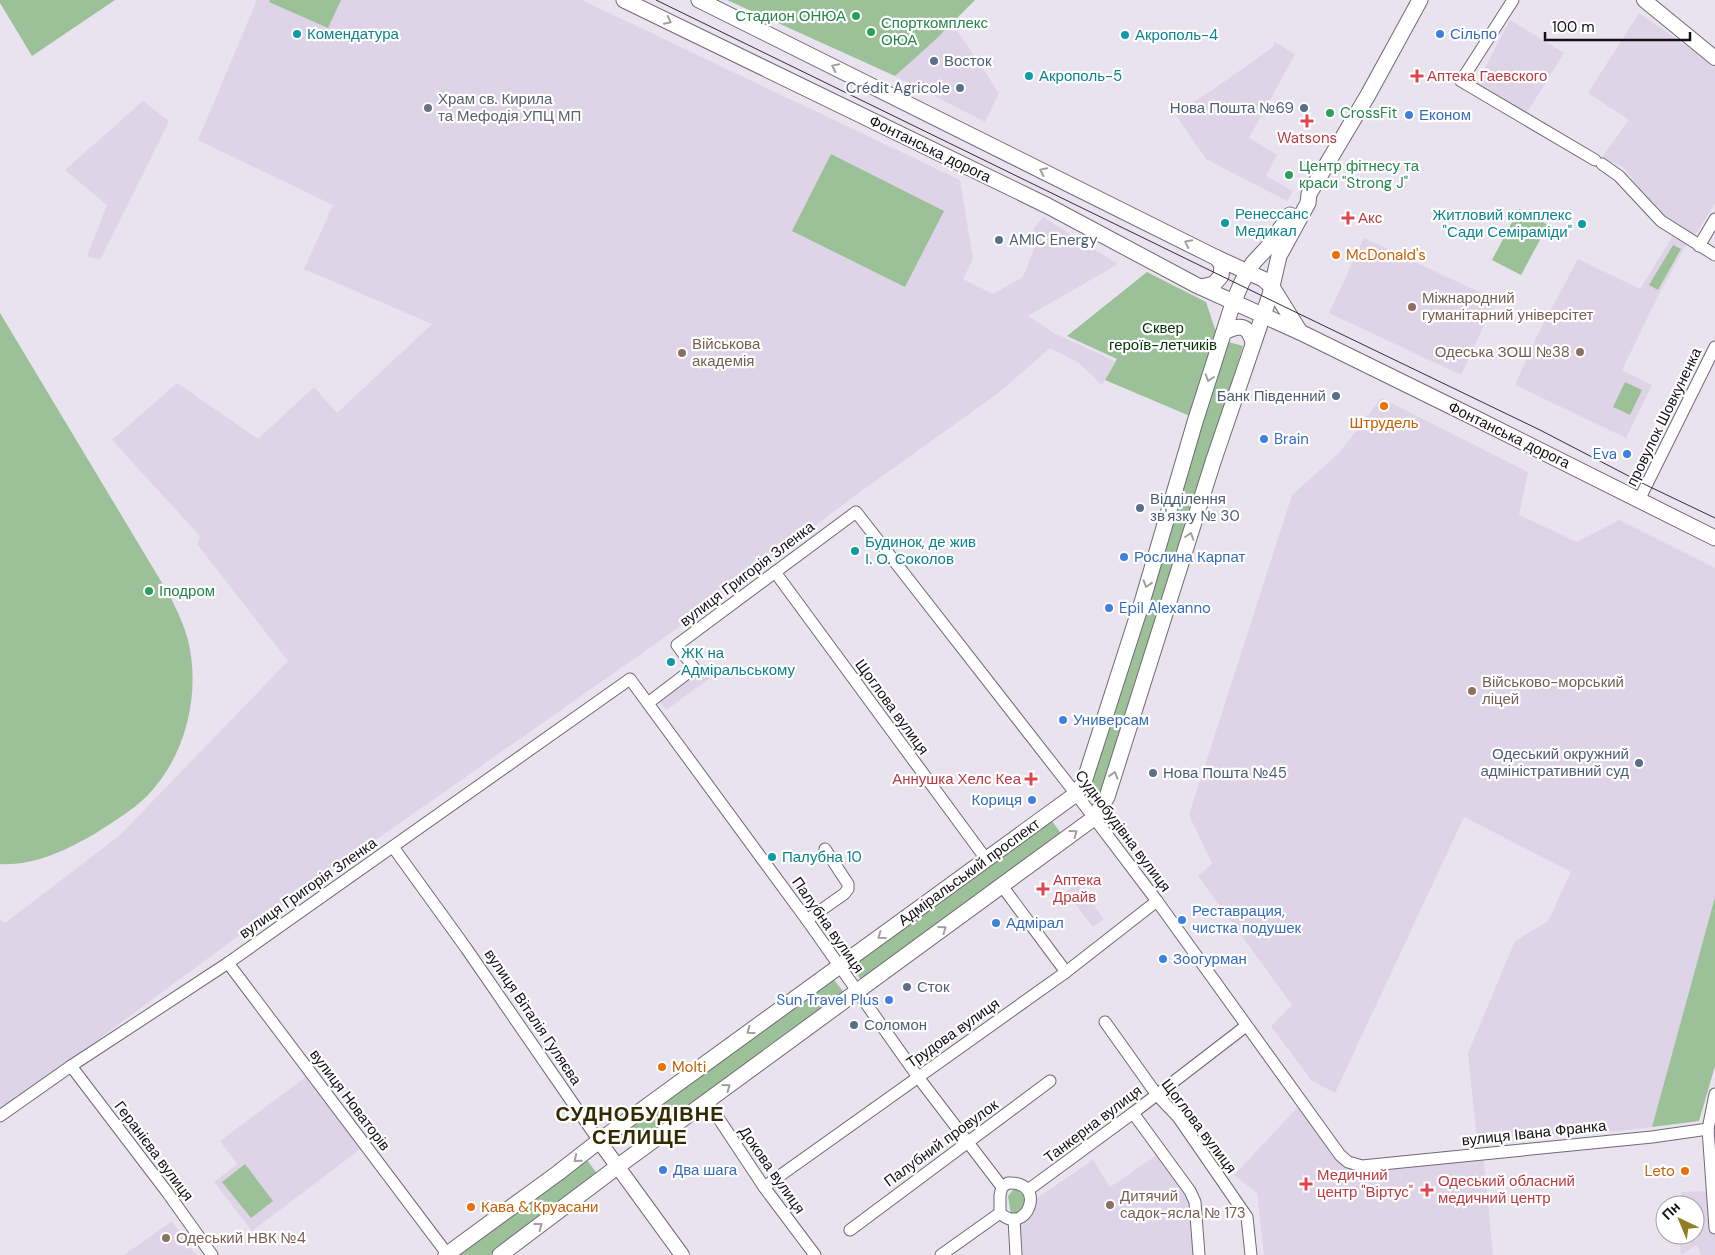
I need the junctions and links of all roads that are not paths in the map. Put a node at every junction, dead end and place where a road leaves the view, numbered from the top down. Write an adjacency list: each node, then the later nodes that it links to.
1 (624, 0): 13 (main road, Фонтанська дорога, one-way to 13)
2 (699, 0): 11 (main road, Фонтанська дорога, one-way to 2)
3 (1420, 0): 7 (main road)
4 (1514, 0): 9 (street)
5 (1644, 0): 6 (street)
6 (1715, 58)
7 (1309, 194): 12 (main road, Адміральський проспект); 14 (main road, Адміральський проспект)
8 (1715, 219): 9 (street)
9 (1700, 246): 10 (street)
10 (1715, 255)
11 (1217, 258): 12 (main road, Фонтанська дорога); 13 (main road)
12 (1248, 271): 14 (main road, Фонтанська дорога); 15 (main road, Адміральський проспект)
13 (1202, 287): 15 (main road, Фонтанська дорога)
14 (1272, 287): 16 (main road, Адміральський проспект); 18 (main road)
15 (1233, 303): 16 (main road, Фонтанська дорога); 17 (main road, Адміральський проспект)
16 (1263, 316): 18 (main road, Фонтанська дорога); 19 (main road, Адміральський проспект)
17 (1224, 332): 19 (main road); 27 (main road, Адміральський проспект, one-way to 27)
18 (1301, 333): 21 (main road, Фонтанська дорога)
19 (1253, 342): 28 (main road, Адміральський проспект, one-way to 19)
20 (1715, 347): 21 (street, провулок Шовкуненка)
21 (1639, 500): 23 (main road, Фонтанська дорога)
22 (856, 512): 24 (street, вулиця Григорія Зленка); 27 (street, Суднобудівна вулиця)
23 (1715, 538)
24 (775, 572): 26 (street, вулиця Григорія Зленка); 31 (street, Щоглова вулиця)
25 (630, 679): 26 (street, Палубна вулиця); 29 (street, вулиця Григорія Зленка)
26 (648, 703): 34 (street, Палубна вулиця)
27 (1076, 794): 28 (street, Суднобудівна вулиця); 31 (main road, Адміральський проспект)
28 (1094, 818): 32 (main road, Адміральський проспект, one-way to 28); 33 (street, Суднобудівна вулиця)
29 (393, 847): 35 (street, вулиця Григорія Зленка); 50 (street, вулиця Віталія Гуляєва)
30 (825, 849): 34 (street)
31 (986, 859): 36 (main road, Адміральський проспект, one-way to 36)
32 (1002, 886): 37 (street); 38 (main road, Адміральський проспект, one-way to 32)
33 (1157, 901): 37 (street, Трудова вулиця); 40 (street, Суднобудівна вулиця)
34 (807, 920): 36 (street, Палубна вулиця)
35 (228, 963): 41 (street, вулиця Григорія Зленка); 62 (street, вулиця Новаторів)
36 (839, 966): 38 (street, Палубна вулиця); 50 (main road, Адміральський проспект, one-way to 50)
37 (1066, 972): 42 (street, Трудова вулиця)
38 (858, 992): 42 (street, Палубна вулиця); 46 (main road, Адміральський проспект, one-way to 38)
39 (1105, 1022): 45 (street, Щоглова вулиця)
40 (1246, 1026): 45 (street, Танкерна вулиця); 52 (street, Суднобудівна вулиця)
41 (71, 1066): 48 (street, вулиця Григорія Зленка); 61 (street, Геранієва вулиця)
42 (918, 1077): 51 (street, Палубна вулиця); 54 (street, Трудова вулиця)
43 (1050, 1081): 51 (street, Палубний провулок)
44 (1715, 1094): 49 (street)
45 (1157, 1095): 47 (street, Танкерна вулиця); 69 (street, Щоглова вулиця)
46 (707, 1102): 53 (main road, Адміральський проспект); 54 (street, Докова вулиця)
47 (1133, 1113): 56 (street, Танкерна вулиця); 68 (street)
48 (0, 1116)
49 (1708, 1129): 52 (street, вулиця Івана Франка); 59 (street)
50 (599, 1141): 53 (street, вулиця Віталія Гуляєва); 62 (main road, Адміральський проспект, one-way to 62)
51 (968, 1143): 55 (street, Палубна вулиця); 60 (street, Палубний провулок)
52 (1362, 1166)
53 (617, 1167): 63 (main road, Адміральський проспект, one-way to 53); 64 (street, вулиця Віталія Гуляєва)
54 (764, 1187): 65 (street, Докова вулиця)
55 (1002, 1187): 56 (street); 57 (street)
56 (1028, 1190): 58 (street)
57 (1000, 1213): 58 (street); 66 (street)
58 (1014, 1219): 67 (street)
59 (1715, 1228)
60 (850, 1230)
61 (212, 1255)
62 (447, 1255)
63 (500, 1255)
64 (682, 1255)
65 (815, 1255)
66 (941, 1255)
67 (1016, 1255)
68 (1199, 1255)
69 (1251, 1255)

